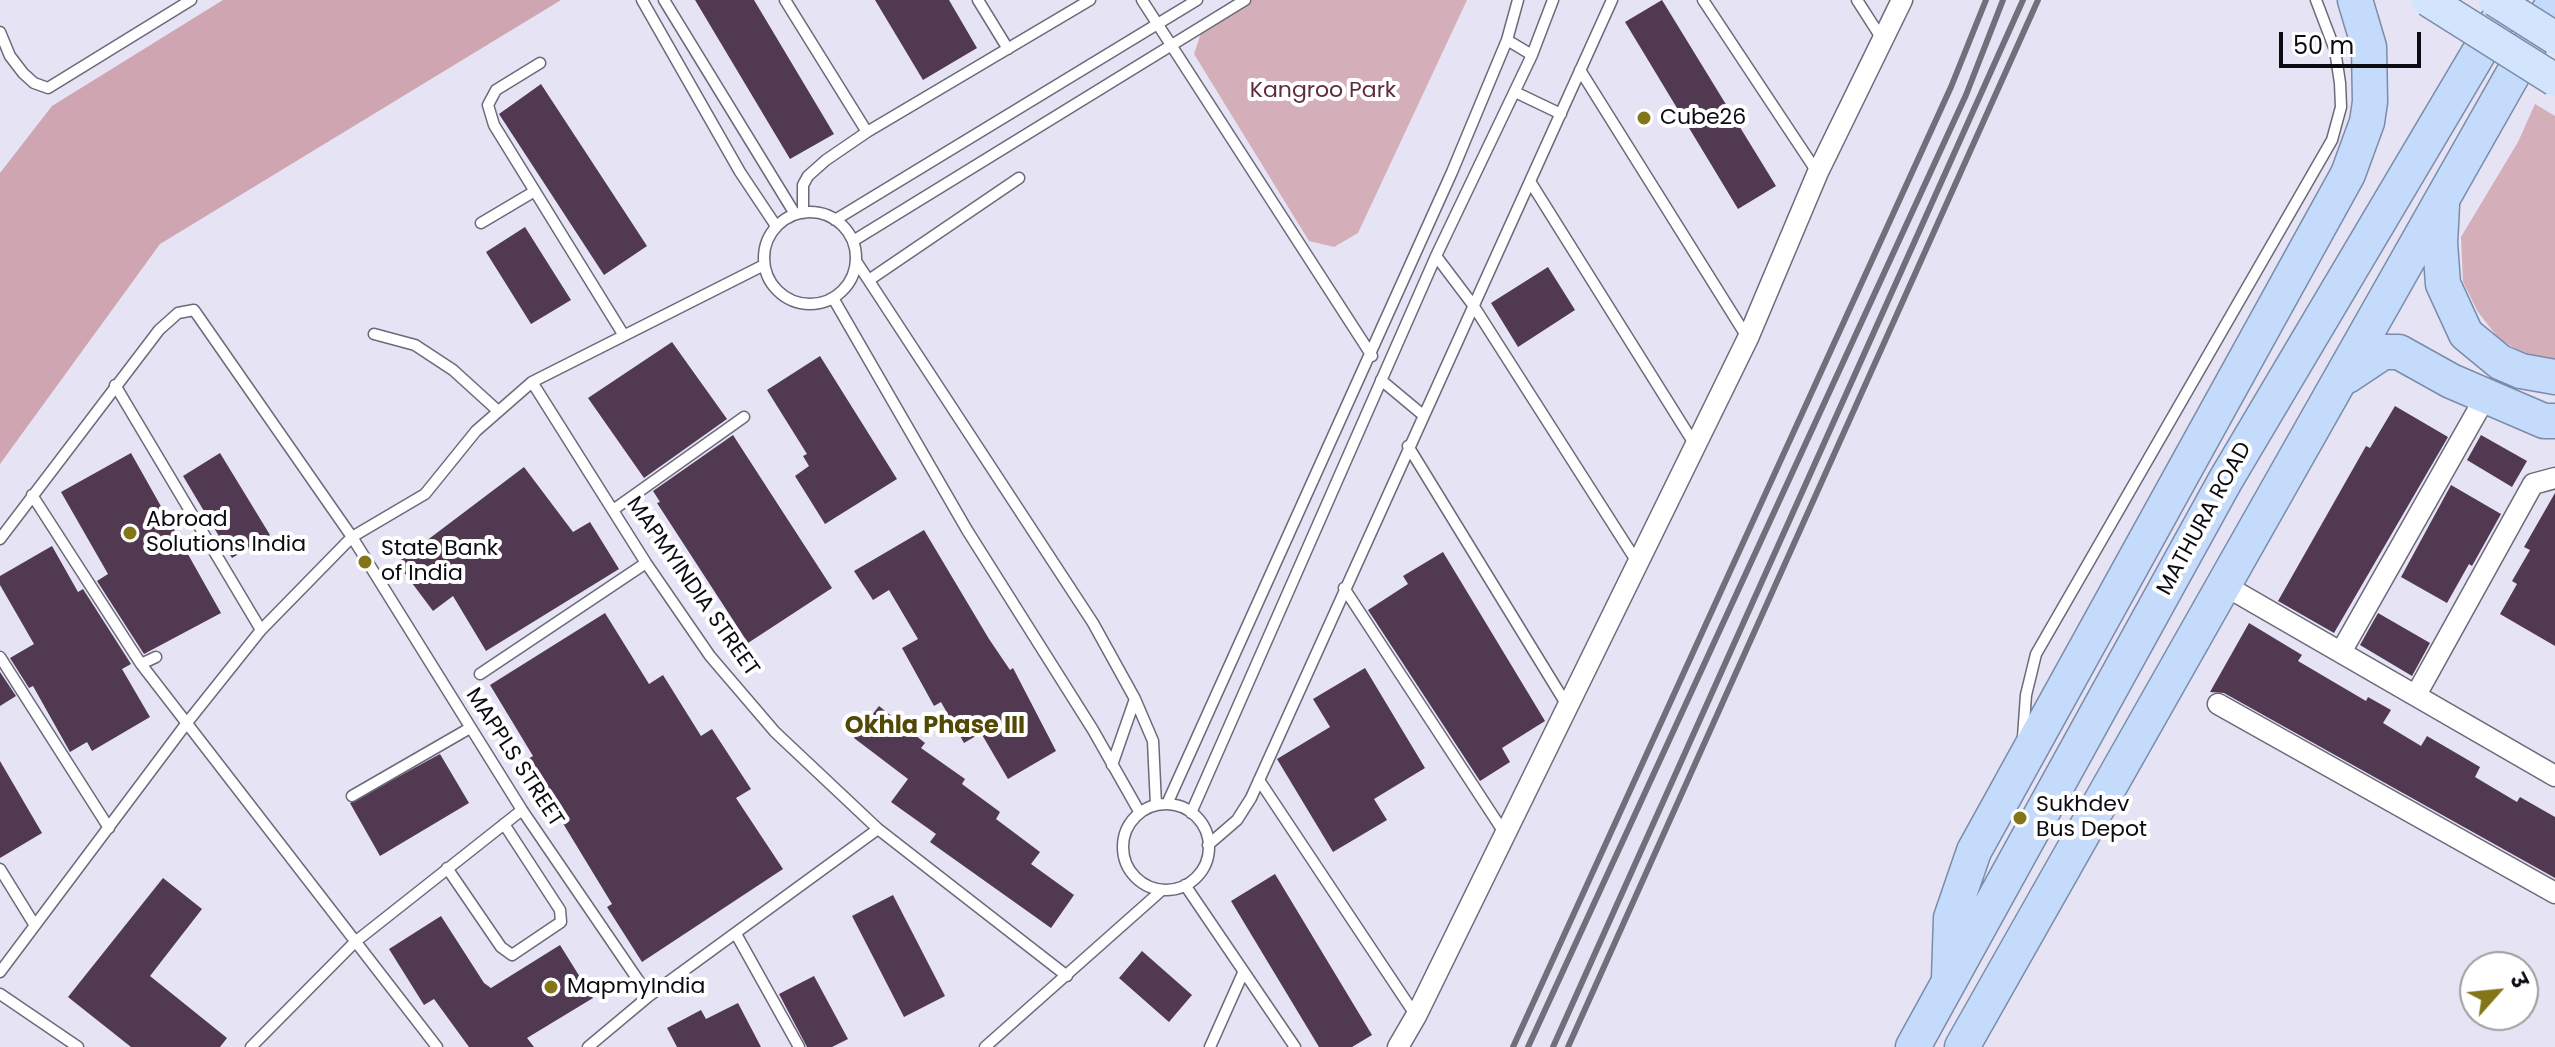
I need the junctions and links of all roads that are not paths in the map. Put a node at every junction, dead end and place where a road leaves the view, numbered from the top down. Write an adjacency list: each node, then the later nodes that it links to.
1 (191, 0): 23 (lane)
2 (642, 0): 44 (lane)
3 (664, 0): 41 (lane)
4 (785, 0): 35 (lane)
5 (978, 0): 28 (lane)
6 (1090, 0): 28 (lane)
7 (1142, 0): 22 (lane)
8 (1197, 0): 22 (lane)
9 (1245, 0): 27 (lane)
10 (1518, 0): 26 (lane)
11 (1553, 0): 29 (lane)
12 (1612, 0): 31 (lane)
13 (1703, 0): 36 (lane)
14 (1857, 0): 25 (lane)
15 (1902, 0): 25 (street)
16 (2316, 0): 90 (lane)
17 (2355, 0): 90 (highway)
18 (2428, 0): 32 (main road, bridge)
19 (2495, 0): 24 (main road, bridge)
20 (2510, 0): 114 (highway, MATHURA ROAD)
21 (2555, 0): 40 (highway)
22 (1157, 26): 27 (lane); 42 (lane)
23 (0, 32)
24 (2555, 38)
25 (1882, 39): 36 (street)
26 (1507, 40): 29 (lane); 55 (lane)
27 (1169, 47): 45 (lane); 55 (lane)
28 (1008, 49): 35 (lane)
29 (1532, 55): 33 (lane)
30 (540, 63): 39 (lane)
31 (1580, 70): 34 (lane); 54 (lane)
32 (2555, 80)
33 (1515, 92): 34 (lane); 46 (lane)
34 (1561, 114): 38 (lane)
35 (867, 132): 41 (lane)
36 (1818, 172): 54 (street)
37 (1019, 178): 49 (lane)
38 (1531, 183): 51 (lane); 66 (lane)
39 (535, 191): 43 (lane); 53 (lane)
40 (2443, 197): 56 (highway); 59 (highway)
41 (799, 213): 42 (lane); 44 (lane)
42 (835, 220): 45 (lane)
43 (481, 223)
44 (776, 226): 48 (lane)
45 (853, 241): 47 (lane)
46 (1436, 256): 51 (lane); 57 (lane)
47 (856, 261): 49 (lane); 50 (lane)
48 (764, 265): 50 (lane); 53 (lane)
49 (869, 280): 84 (lane)
50 (833, 298): 89 (lane)
51 (1473, 305): 63 (lane); 74 (lane)
52 (374, 334): 62 (lane)
53 (623, 334): 58 (lane)
54 (1748, 338): 66 (street)
55 (1372, 356): 94 (lane)
56 (2555, 377)
57 (1381, 380): 63 (lane); 97 (lane)
58 (532, 382): 62 (lane); 70 (lane, MAPMYINDIA STREET)
59 (2338, 383): 61 (highway); 75 (highway)
60 (115, 385): 69 (lane); 71 (lane, MAPPLS STREET); 77 (lane)
61 (2486, 396): 65 (highway); 78 (street)
62 (497, 410): 71 (lane)
63 (1423, 415): 67 (lane)
64 (744, 417): 70 (lane)
65 (2555, 421)
66 (1695, 445): 74 (street)
67 (1408, 446): 76 (lane); 86 (lane)
68 (2555, 478): 83 (street)
69 (32, 495): 72 (lane); 81 (lane)
70 (613, 510): 73 (lane, MAPMYINDIA STREET)
71 (352, 537): 77 (lane); 88 (lane, MAPPLS STREET)
72 (0, 539)
73 (646, 563): 82 (lane); 100 (lane, MAPMYINDIA STREET)
74 (1638, 564): 86 (street)
75 (2224, 585): 78 (street); 128 (highway)
76 (1344, 588): 92 (lane); 101 (lane)
77 (261, 630): 87 (lane)
78 (2341, 652): 83 (street)
79 (0, 657): 99 (lane)
80 (156, 657): 81 (lane)
81 (141, 664): 87 (lane)
82 (480, 674)
83 (2416, 695): 91 (street)
84 (1135, 699): 89 (lane); 94 (lane)
85 (2218, 704): 107 (street)
86 (1568, 707): 101 (street)
87 (186, 724): 99 (lane); 110 (lane)
88 (470, 728): 93 (lane); 95 (lane, MAPPLS STREET)
89 (1112, 765): 96 (lane)
90 (2021, 767): 114 (highway)
91 (2555, 776)
92 (1259, 780): 102 (lane); 117 (lane)
93 (352, 796)
94 (1161, 805): 96 (lane); 97 (lane)
95 (522, 810): 98 (lane); 116 (lane, MAPPLS STREET)
96 (1140, 813): 106 (lane)
97 (1191, 813): 102 (lane)
98 (504, 824): 103 (lane); 103 (lane)
99 (109, 828): 108 (lane)
100 (878, 829): 109 (lane); 113 (lane, MAPMYINDIA STREET)
101 (1505, 834): 117 (street)
102 (1208, 845): 105 (lane)
103 (447, 868): 110 (lane)
104 (0, 869): 108 (lane)
105 (1185, 885): 106 (lane); 112 (lane)
106 (1162, 890): 113 (lane)
107 (2555, 893)
108 (34, 924): 111 (lane)
109 (736, 934): 116 (lane); 122 (lane)
110 (355, 942): 119 (lane); 120 (lane)
111 (0, 972)
112 (1243, 973): 124 (lane); 125 (lane)
113 (1067, 976): 123 (lane)
114 (1948, 985): 127 (highway, MATHURA ROAD)
115 (0, 994): 118 (lane)
116 (649, 996): 121 (lane)
117 (1416, 1016): 126 (street)
118 (78, 1047)
119 (251, 1047)
120 (437, 1047)
121 (588, 1047)
122 (799, 1047)
123 (985, 1047)
124 (1210, 1047)
125 (1295, 1047)
126 (1398, 1047)
127 (1913, 1047)
128 (1962, 1047)

